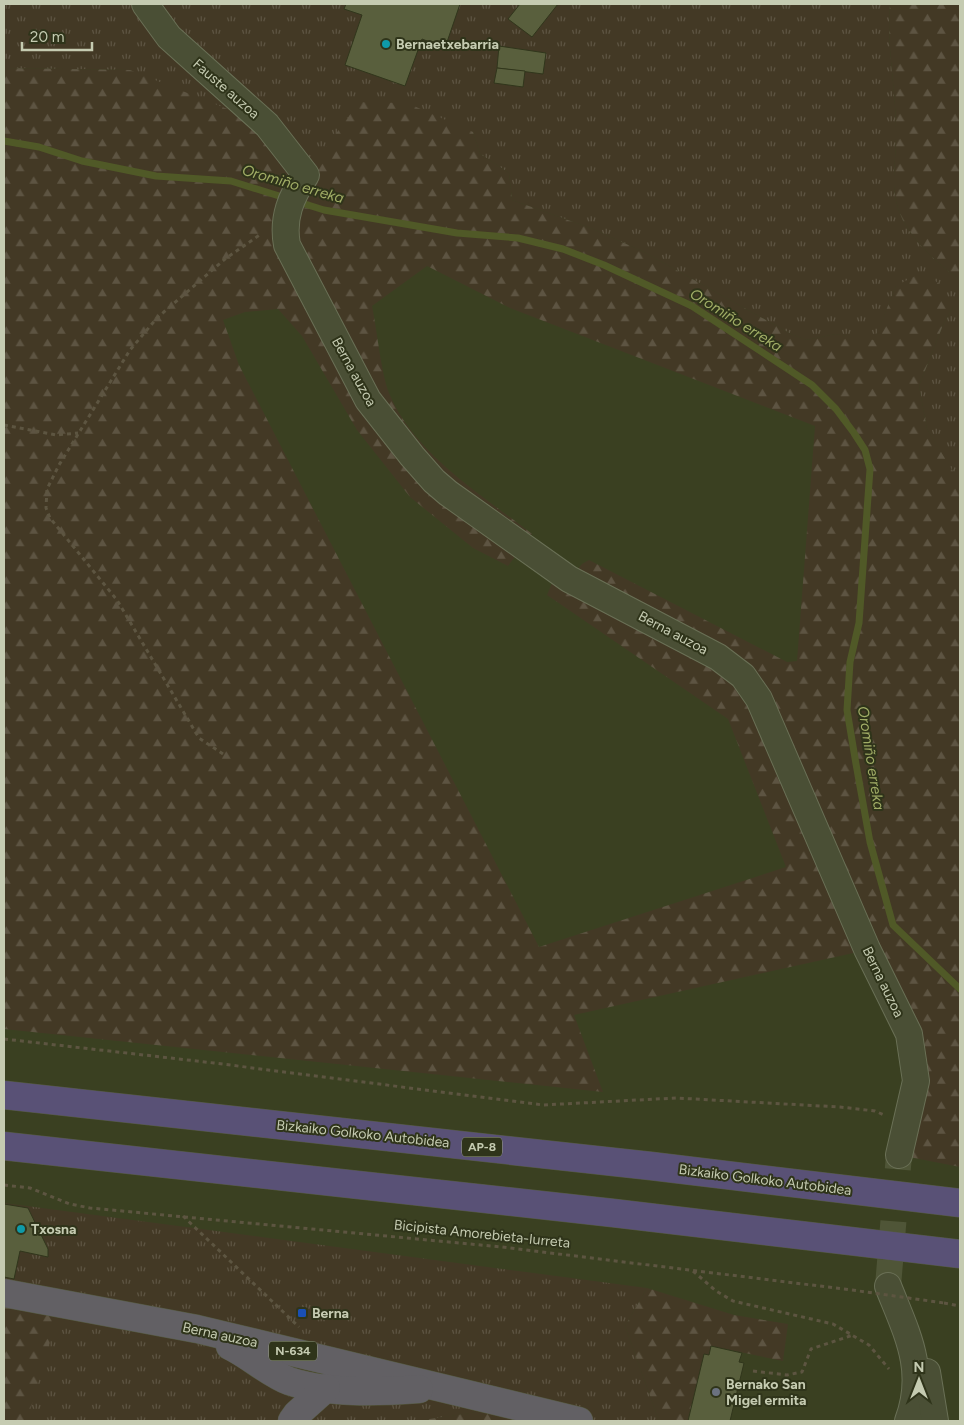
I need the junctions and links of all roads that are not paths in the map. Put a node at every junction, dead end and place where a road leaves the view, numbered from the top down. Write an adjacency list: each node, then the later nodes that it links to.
1 (145, 4): 2 (street, Fauste auzoa)
2 (295, 196): 5 (street, Berna auzoa)
3 (4, 1095): 6 (highway, Bizkaiko Golkoko Autobidea / AP-8)
4 (4, 1146): 7 (highway)
5 (899, 1155)
6 (960, 1203)
7 (960, 1254)
8 (888, 1286): 11 (street)
9 (4, 1293): 10 (highway, Berna auzoa / N-634)
10 (198, 1329): 12 (highway); 14 (highway, Berna auzoa / N-634)
11 (913, 1348): 15 (street); 19 (street)
12 (280, 1376): 13 (highway); 16 (highway)
13 (326, 1388): 14 (highway); 17 (highway)
14 (439, 1388): 18 (highway, Berna auzoa / N-634)
15 (911, 1413)
16 (287, 1421)
17 (292, 1421)
18 (580, 1421)
19 (935, 1421)

